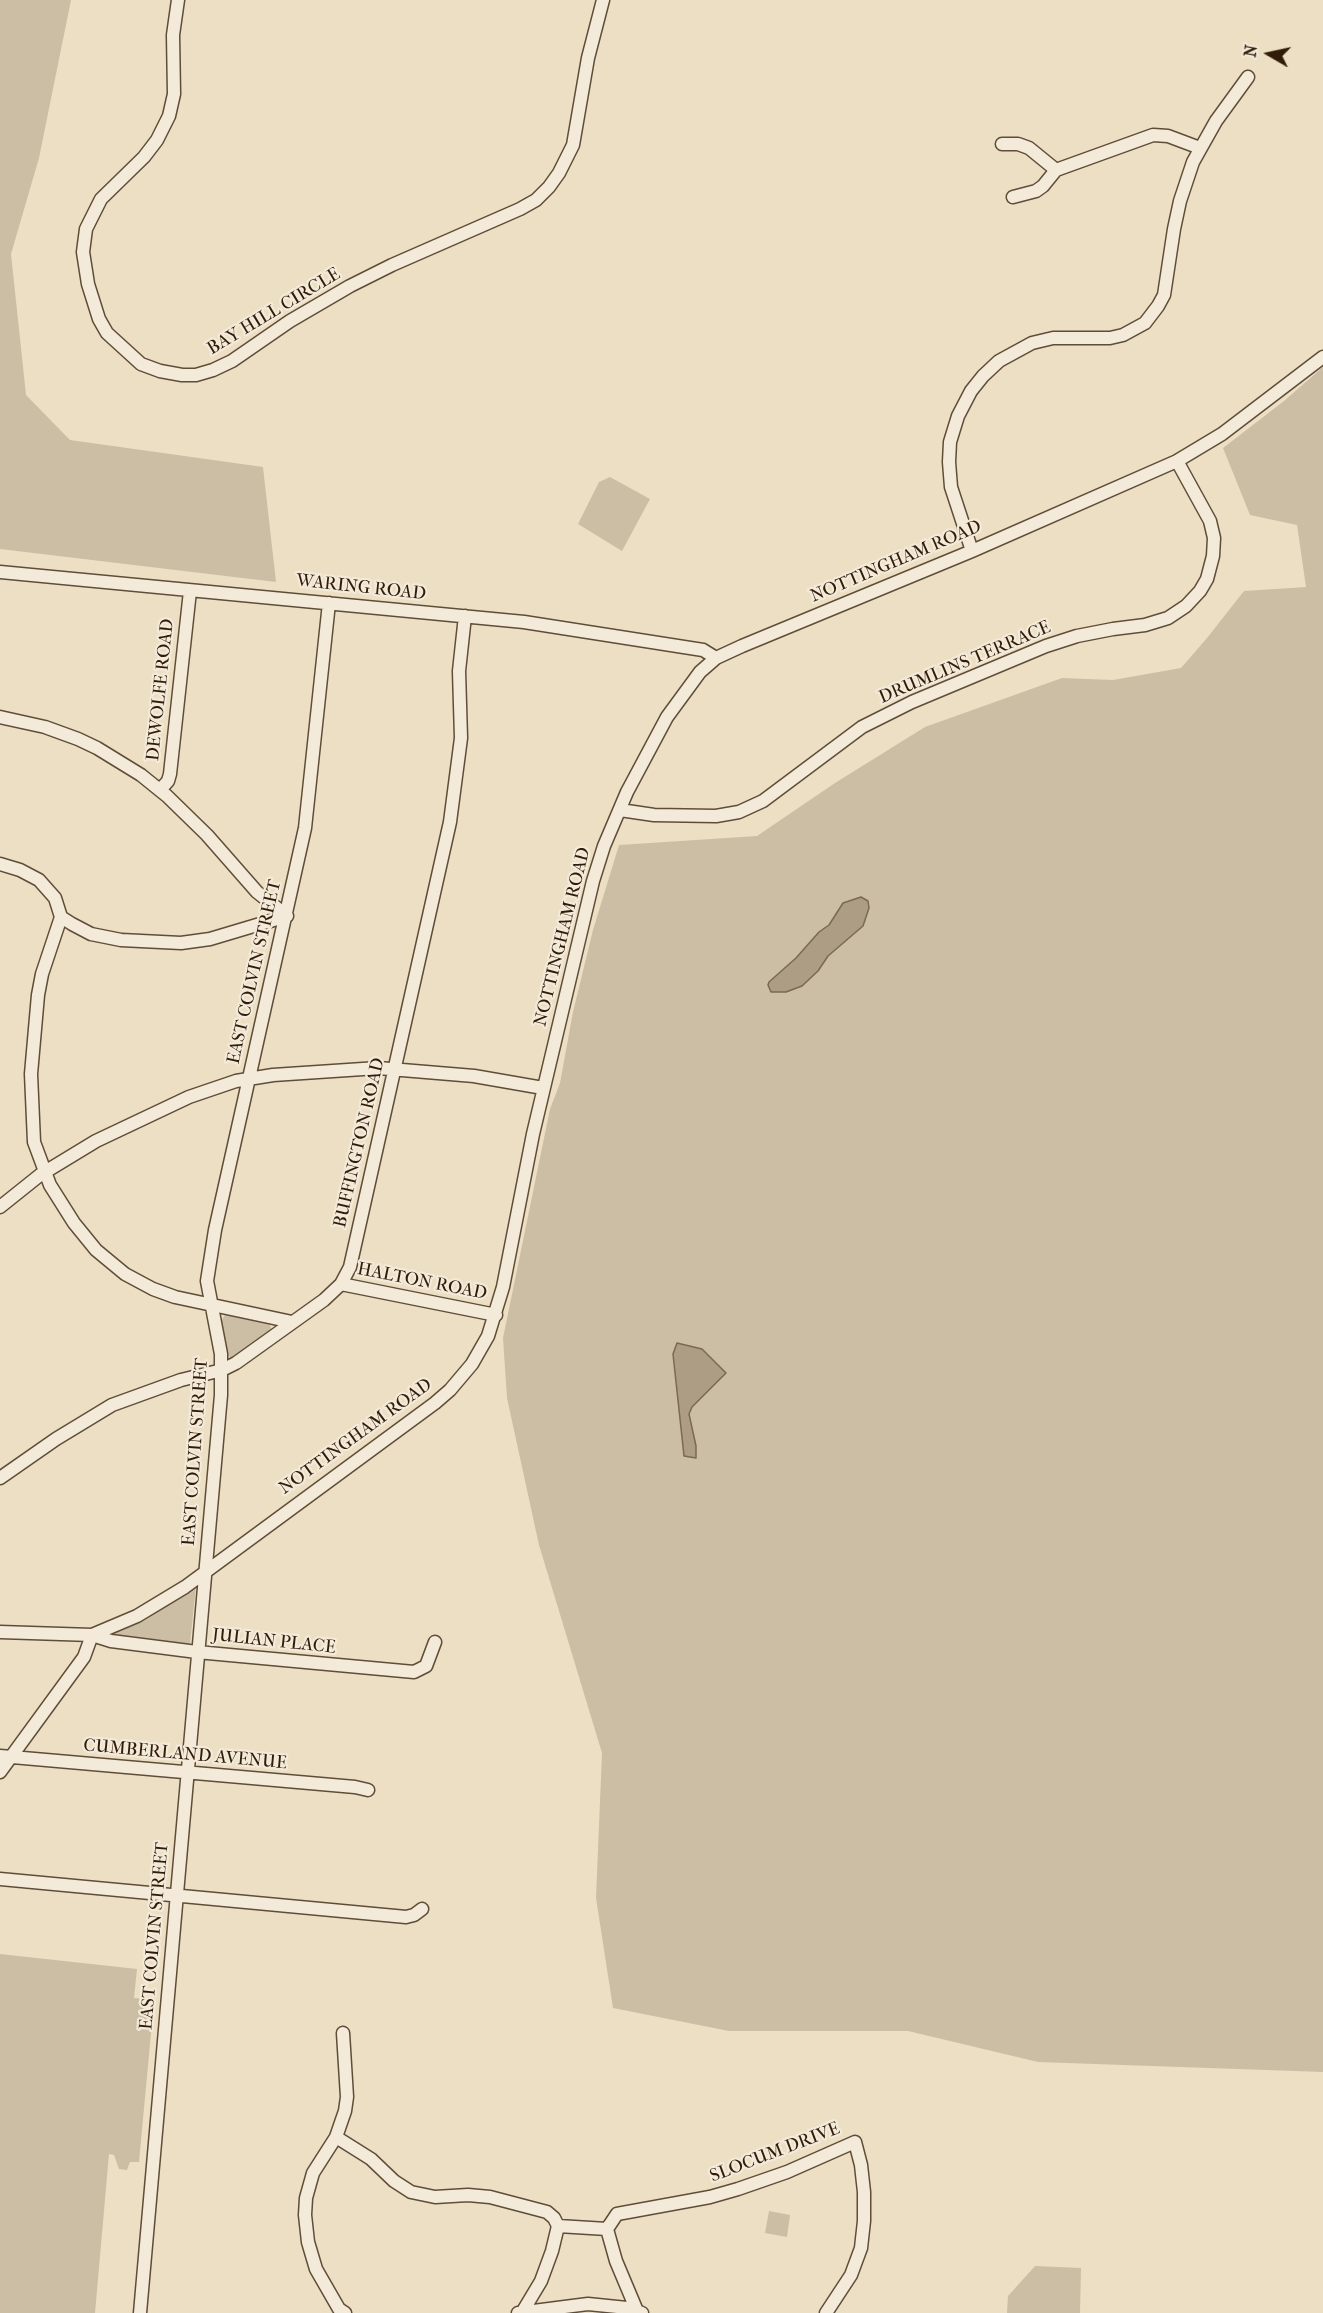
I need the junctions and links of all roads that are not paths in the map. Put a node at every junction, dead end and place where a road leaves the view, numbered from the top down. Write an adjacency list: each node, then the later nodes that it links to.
1 (178, 0): 2 (street, BAY HILL CIRCLE)
2 (603, 0)
3 (1248, 77): 5 (street)
4 (1002, 144): 6 (street)
5 (1200, 148): 6 (street); 10 (street)
6 (1056, 170): 7 (street)
7 (1014, 197)
8 (1323, 357): 9 (street, NOTTINGHAM ROAD)
9 (1177, 461): 10 (street, NOTTINGHAM ROAD); 18 (street, DRUMLINS TERRACE)
10 (972, 550): 15 (street, NOTTINGHAM ROAD)
11 (0, 572): 12 (street, WARING ROAD)
12 (190, 591): 13 (street, WARING ROAD); 17 (street, DEWOLFE ROAD)
13 (329, 603): 14 (street, WARING ROAD); 20 (street, EAST COLVIN STREET)
14 (465, 616): 15 (street, WARING ROAD); 22 (street, BUFFINGTON ROAD)
15 (716, 658): 18 (street, NOTTINGHAM ROAD)
16 (0, 717): 17 (street)
17 (160, 790): 20 (street)
18 (620, 810): 24 (street, NOTTINGHAM ROAD)
19 (0, 864): 21 (street)
20 (287, 916): 21 (street); 23 (street, EAST COLVIN STREET)
21 (61, 917): 25 (street)
22 (395, 1068): 23 (street); 24 (street); 27 (street, BUFFINGTON ROAD)
23 (249, 1079): 25 (street); 28 (street, EAST COLVIN STREET)
24 (543, 1088): 29 (street, NOTTINGHAM ROAD)
25 (45, 1171): 26 (street); 28 (street)
26 (0, 1207)
27 (341, 1284): 29 (street, HALTON ROAD); 30 (street, BUFFINGTON ROAD)
28 (211, 1305): 30 (street); 31 (street, EAST COLVIN STREET)
29 (496, 1315): 33 (street, NOTTINGHAM ROAD)
30 (292, 1322): 31 (street, BUFFINGTON ROAD)
31 (222, 1370): 32 (street, BUFFINGTON ROAD); 33 (street, EAST COLVIN STREET)
32 (0, 1478)
33 (206, 1570): 35 (street, NOTTINGHAM ROAD); 37 (street, EAST COLVIN STREET)
34 (0, 1632): 35 (street, NOTTINGHAM ROAD)
35 (92, 1635): 37 (street, JULIAN PLACE); 38 (street)
36 (435, 1641): 37 (street, JULIAN PLACE)
37 (197, 1652): 40 (street, EAST COLVIN STREET)
38 (5, 1757): 39 (street); 40 (street, CUMBERLAND AVENUE)
39 (0, 1772)
40 (187, 1774): 41 (street, CUMBERLAND AVENUE); 43 (street, EAST COLVIN STREET)
41 (368, 1790)
42 (0, 1879): 43 (street)
43 (177, 1897): 44 (street); 52 (street, EAST COLVIN STREET)
44 (422, 1909)
45 (343, 2033): 46 (street)
46 (336, 2137): 47 (street); 49 (street)
47 (558, 2226): 48 (street); 50 (street)
48 (606, 2229): 51 (street); 53 (street, SLOCUM DRIVE)
49 (339, 2312)
50 (520, 2312): 51 (street)
51 (640, 2312)
52 (141, 2313)
53 (826, 2313)

